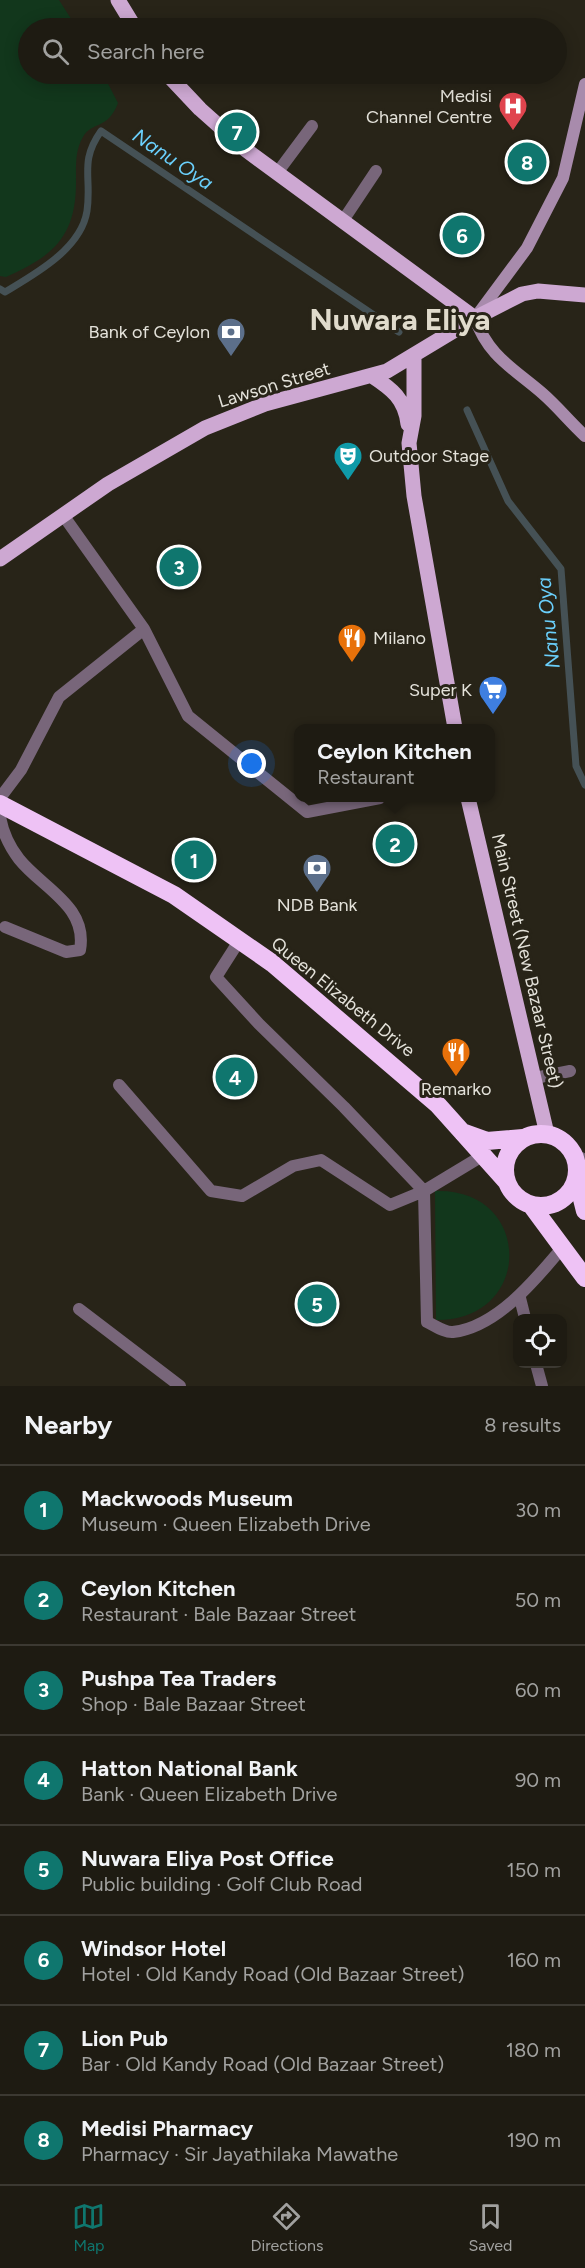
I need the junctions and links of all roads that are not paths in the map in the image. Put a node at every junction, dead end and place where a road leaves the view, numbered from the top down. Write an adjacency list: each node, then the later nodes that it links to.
1 (118, 0): 2 (main road)
2 (129, 18)
3 (177, 84): 7 (main road)
4 (585, 84): 10 (street)
5 (312, 126): 7 (street)
6 (376, 171): 8 (street)
7 (277, 173): 8 (main road)
8 (342, 222): 10 (main road)
9 (585, 295): 10 (main road, Lawson Street)
10 (475, 318): 11 (main road, Lawson Street); 13 (street)
11 (414, 356): 12 (main road, Lawson Street); 14 (main road)
12 (372, 376): 14 (main road); 15 (main road, Lawson Street)
13 (585, 436)
14 (410, 443): 18 (main road)
15 (63, 515): 16 (main road, Lawson Street); 17 (street)
16 (0, 559)
17 (144, 629): 19 (street); 20 (street)
18 (454, 724)
19 (0, 798)
20 (359, 802)
21 (469, 802): 27 (main road, Main Street (New Bazaar Street))
22 (0, 804): 25 (highway, Queen Elizabeth Drive)
23 (0, 817): 24 (street)
24 (5, 927)
25 (239, 941): 29 (highway, Queen Elizabeth Drive); 36 (street)
26 (570, 1071): 27 (street)
27 (535, 1078): 30 (main road, Main Street (New Bazaar Street))
28 (119, 1085): 36 (street)
29 (460, 1131): 31 (highway); 32 (highway, Queen Elizabeth Drive)
30 (547, 1134): 31 (highway); 33 (highway)
31 (523, 1138): 35 (highway)
32 (482, 1156): 35 (highway, Queen Elizabeth Drive); 36 (street)
33 (580, 1158): 34 (highway)
34 (577, 1179): 37 (highway); 38 (highway)
35 (506, 1181): 37 (highway)
36 (424, 1191): 41 (street)
37 (531, 1205): 39 (highway)
38 (585, 1212)
39 (562, 1248): 40 (highway); 41 (street)
40 (585, 1278)
41 (520, 1298): 43 (street)
42 (79, 1309): 45 (street)
43 (524, 1314)
44 (537, 1368): 46 (street)
45 (180, 1386)
46 (542, 1386)

